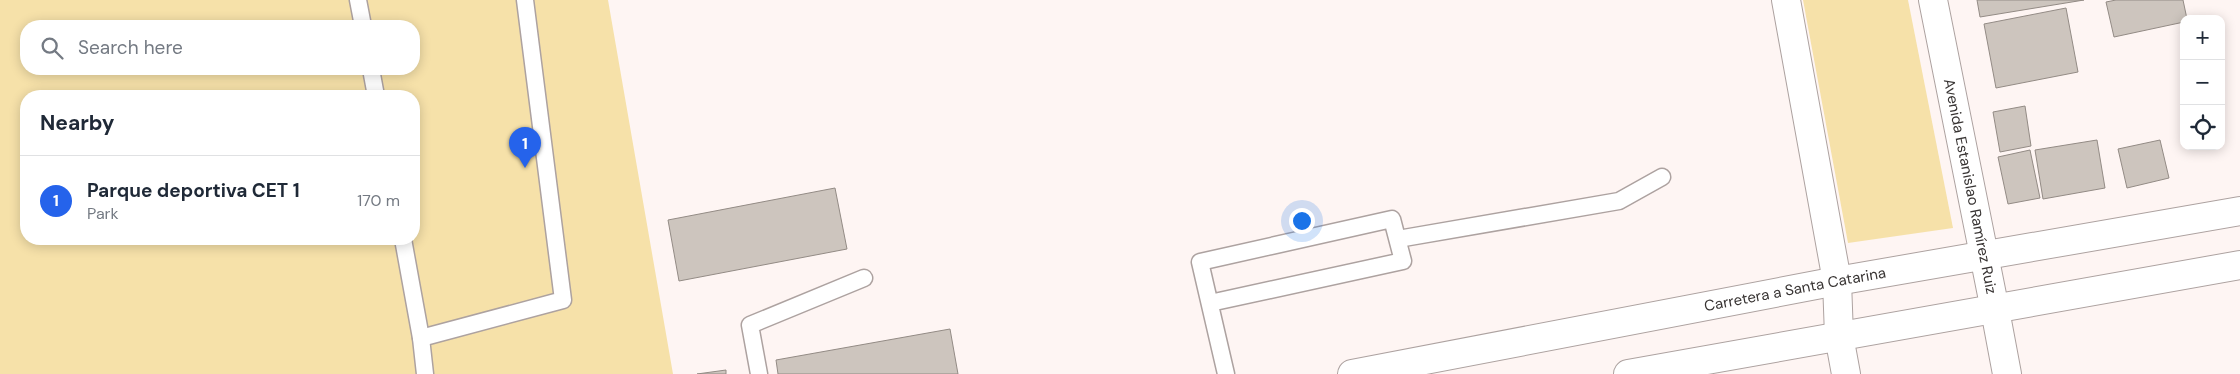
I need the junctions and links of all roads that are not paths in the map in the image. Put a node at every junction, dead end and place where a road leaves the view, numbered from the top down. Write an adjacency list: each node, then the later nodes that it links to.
1 (358, 0): 5 (lane)
2 (524, 0): 19 (lane)
3 (1786, 0): 15 (main road)
4 (1933, 0): 12 (main road, Avenida Estanislao Ramírez Ruiz)
5 (362, 20)
6 (372, 75): 7 (lane)
7 (375, 90)
8 (1662, 177): 10 (lane)
9 (2240, 211): 12 (main road, Carretera a Santa Catarina)
10 (1398, 239): 16 (lane); 16 (lane)
11 (404, 245): 19 (lane)
12 (1983, 257): 15 (main road, Carretera a Santa Catarina); 17 (main road, Avenida Estanislao Ramírez Ruiz)
13 (2240, 265): 17 (main road)
14 (864, 278): 21 (lane)
15 (1837, 282): 18 (main road); 23 (main road, Carretera a Santa Catarina)
16 (1210, 302): 22 (lane)
17 (1995, 310): 18 (main road); 26 (main road, Avenida Estanislao Ramírez Ruiz)
18 (1839, 336): 24 (main road); 25 (main road)
19 (421, 338): 20 (lane)
20 (425, 374)
21 (759, 374)
22 (1226, 374)
23 (1352, 374)
24 (1628, 374)
25 (1846, 374)
26 (2007, 374)

